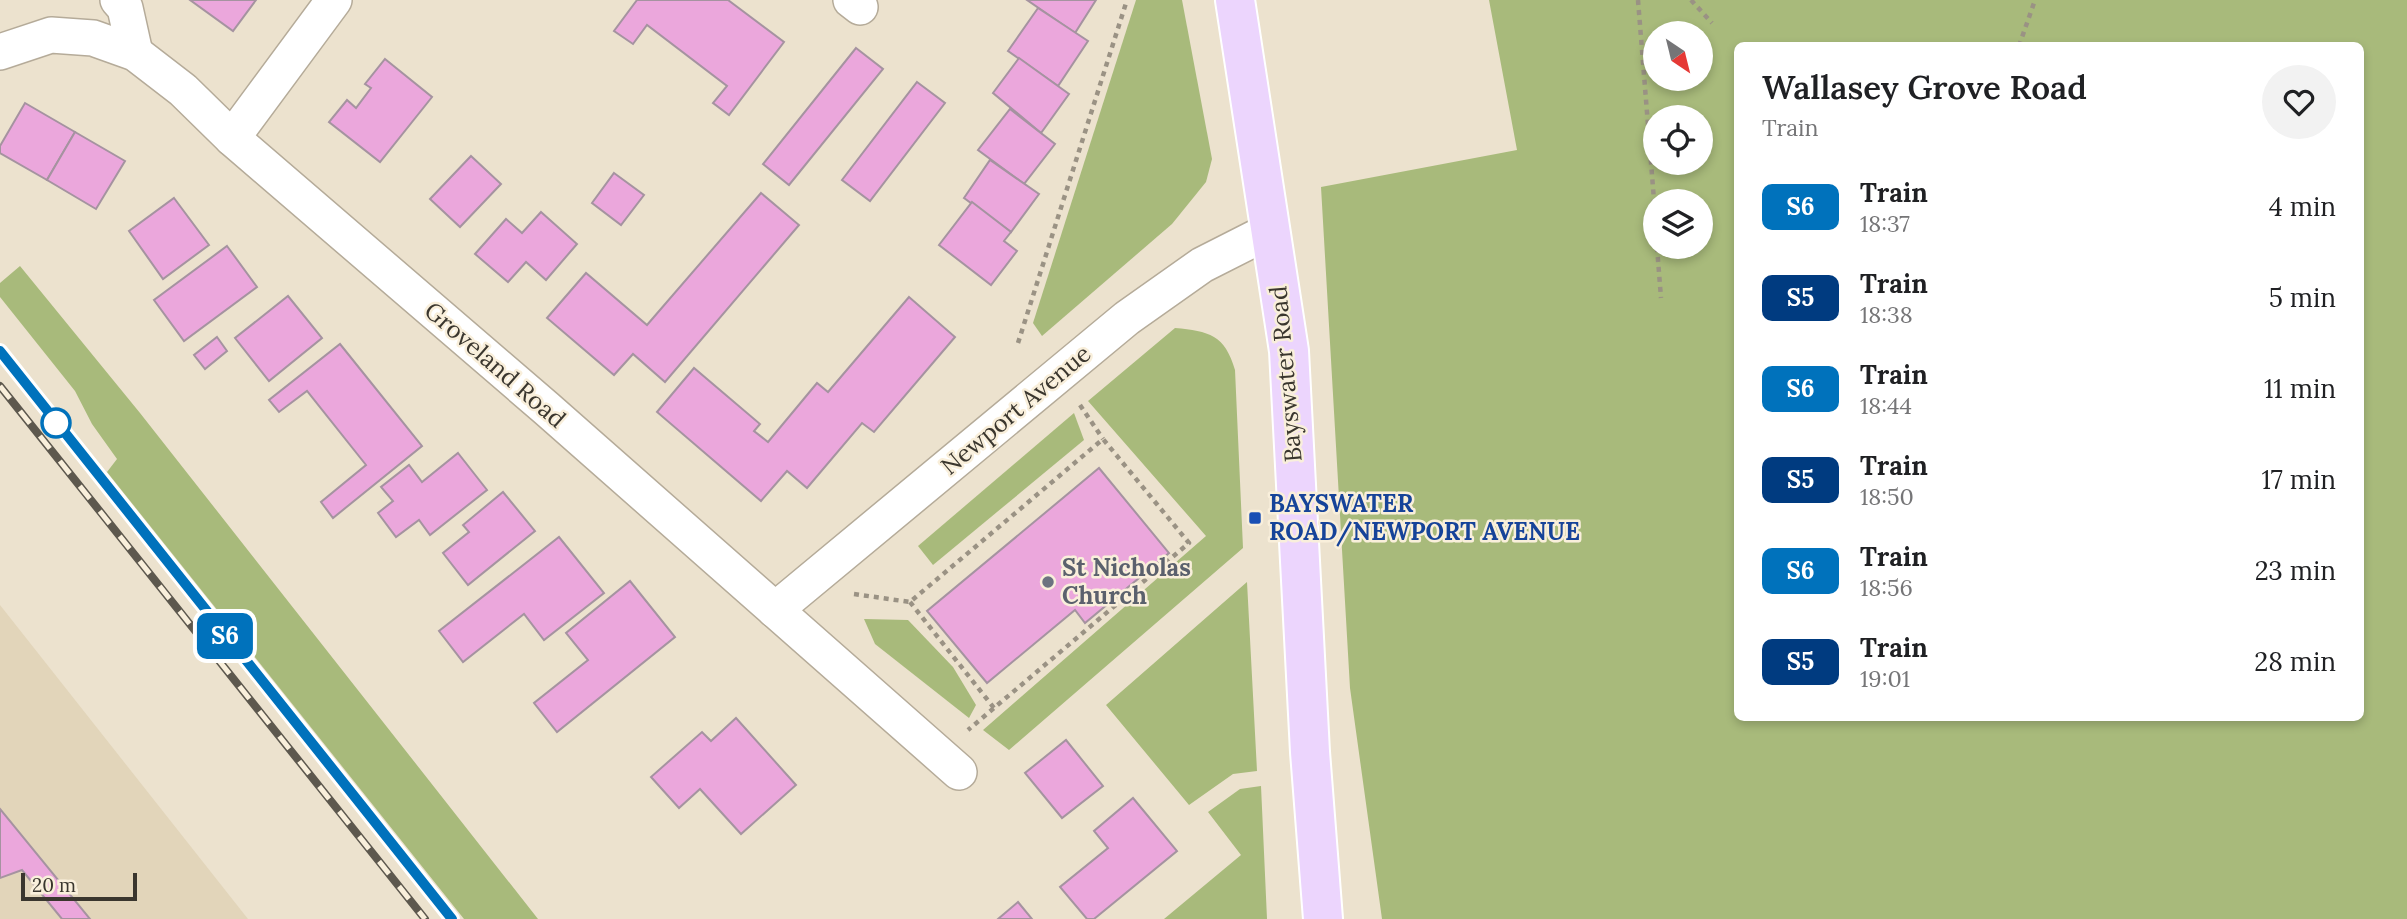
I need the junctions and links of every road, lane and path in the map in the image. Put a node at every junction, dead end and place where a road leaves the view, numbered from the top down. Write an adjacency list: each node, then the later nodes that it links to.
1 (118, 0): 11 (street)
2 (334, 0): 12 (street)
3 (1127, 0): 17 (path)
4 (1235, 0): 14 (main road, Bayswater Road)
5 (1637, 0): 13 (path)
6 (1690, 0): 8 (path)
7 (2035, 0): 9 (path)
8 (1710, 21)
9 (2021, 42)
10 (0, 52): 11 (street, Groveland Road)
11 (135, 53): 12 (street, Groveland Road)
12 (232, 138): 20 (street, Groveland Road)
13 (1653, 189)
14 (1271, 230): 18 (street, Newport Avenue); 23 (main road, Bayswater Road)
15 (1658, 259): 16 (path)
16 (1661, 298)
17 (1018, 343)
18 (804, 587): 19 (path); 20 (street, Newport Avenue)
19 (910, 602): 21 (path); 21 (path)
20 (775, 610): 22 (street, Groveland Road)
21 (994, 708): 22 (path)
22 (949, 764)
23 (1323, 919)

